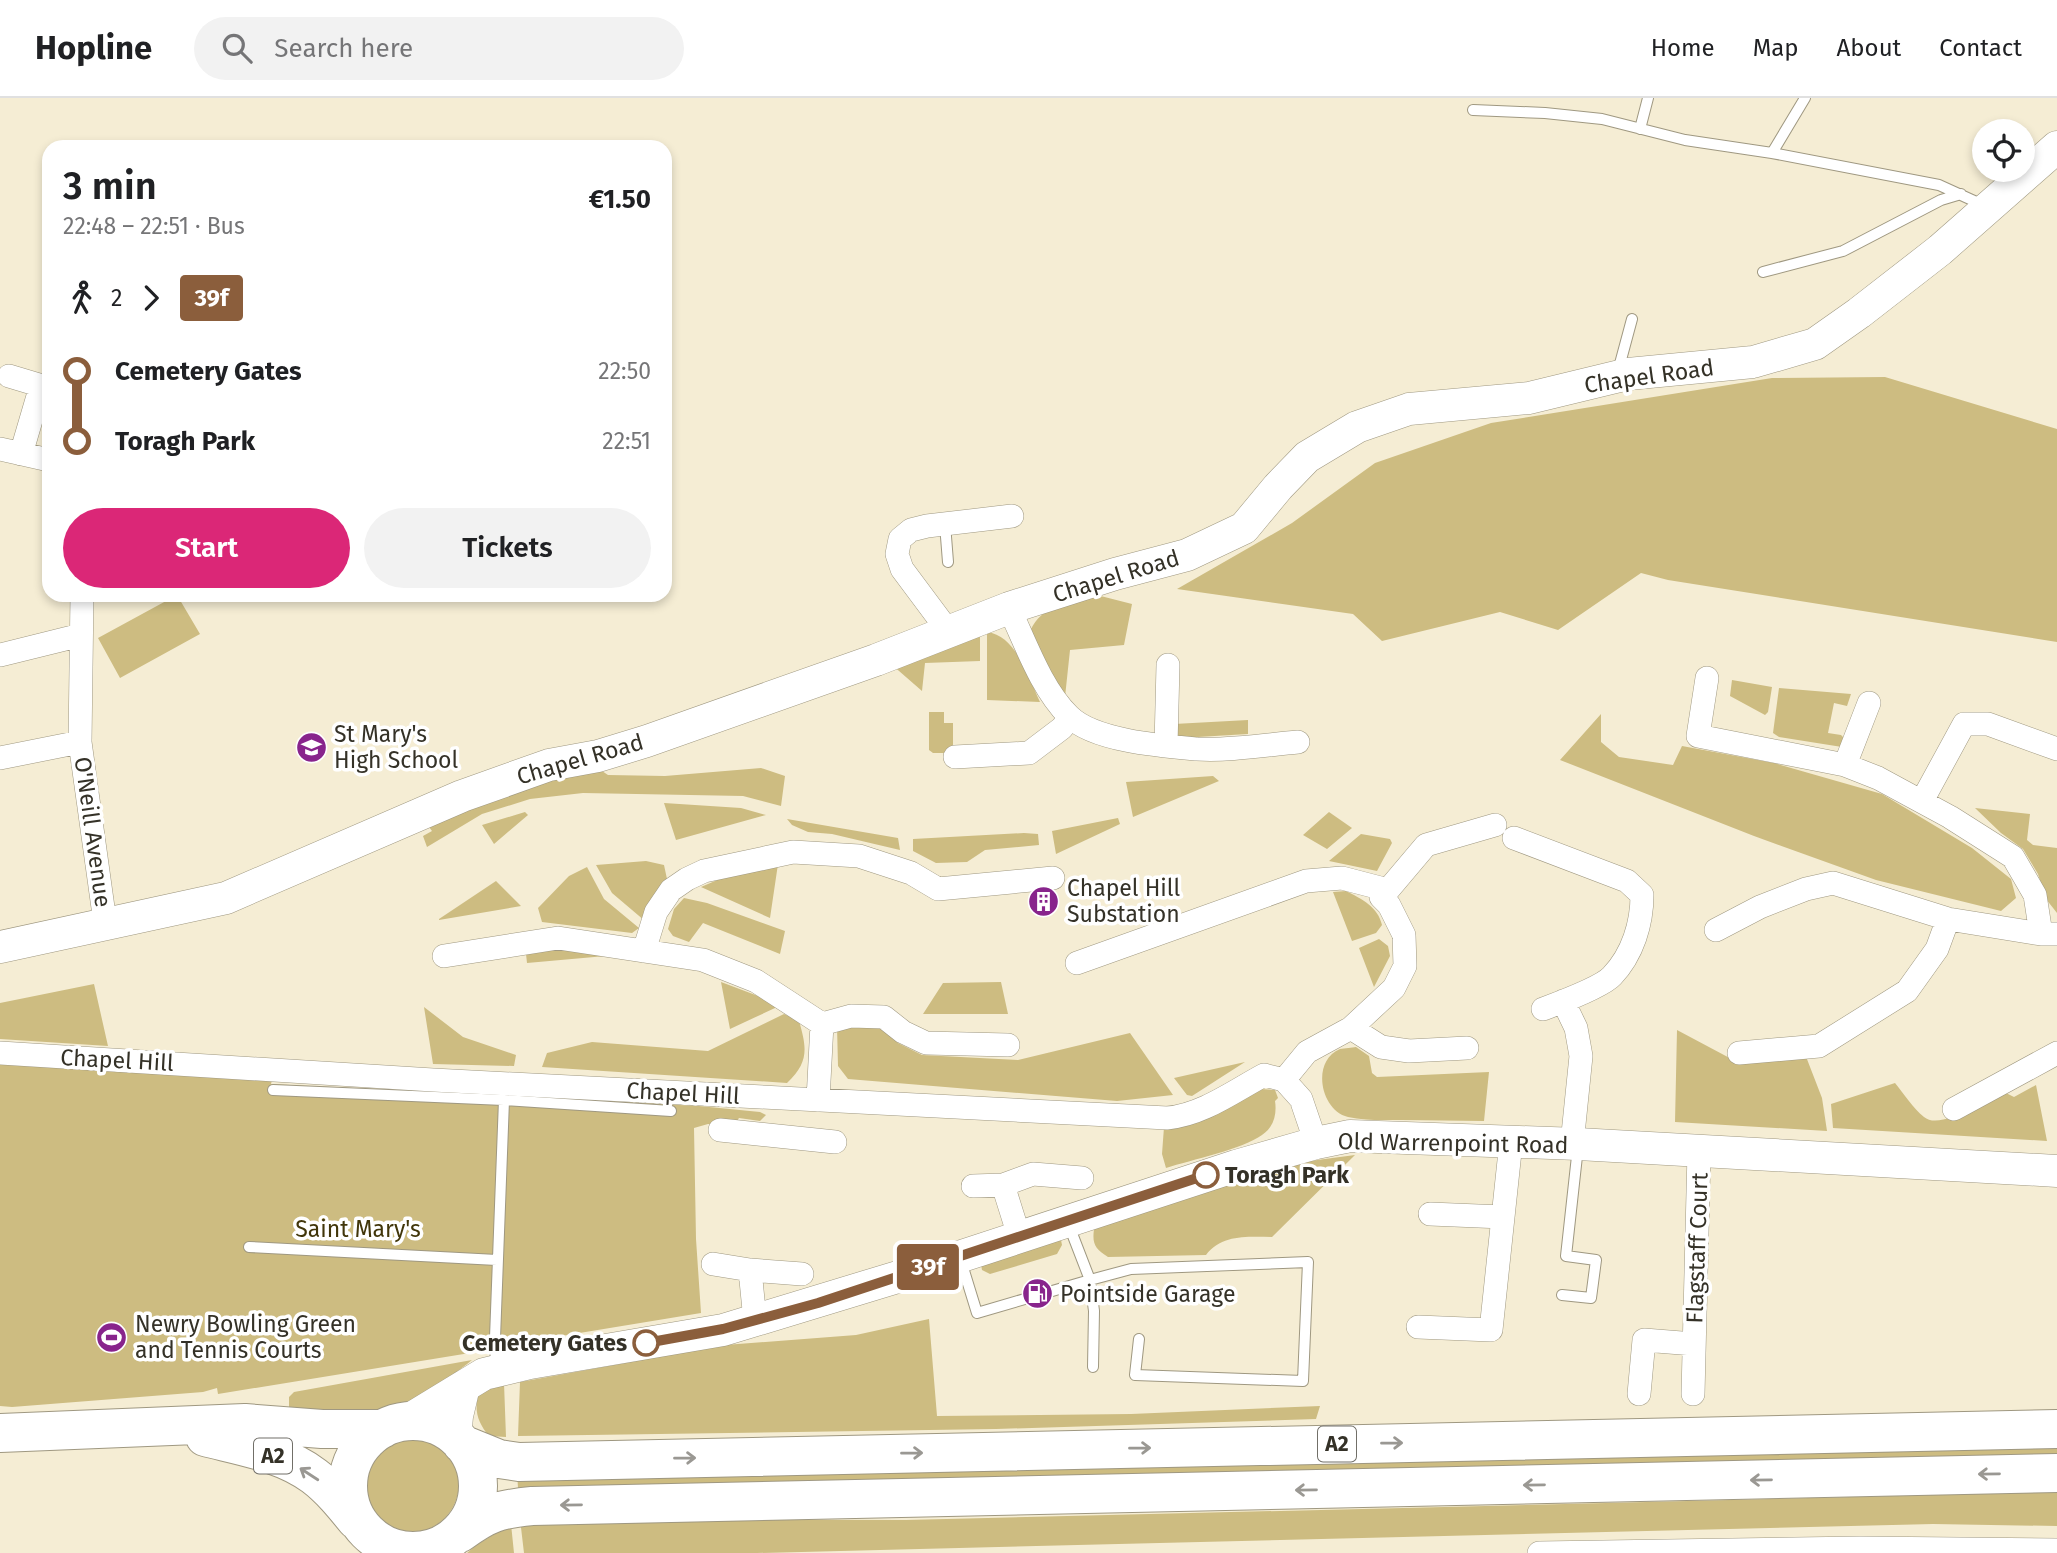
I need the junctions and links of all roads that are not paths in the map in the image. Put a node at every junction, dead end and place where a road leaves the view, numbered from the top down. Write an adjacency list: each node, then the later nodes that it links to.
1 (1648, 98): 4 (lane)
2 (1805, 98): 6 (lane)
3 (1473, 110): 4 (lane)
4 (1640, 129): 6 (lane)
5 (2057, 147): 8 (street, Chapel Road)
6 (1772, 153): 7 (lane)
7 (1961, 194): 8 (lane); 9 (lane)
8 (1989, 208): 12 (street, Chapel Road)
9 (1763, 272)
10 (1632, 319): 12 (lane)
11 (9, 376): 13 (street)
12 (1616, 377): 21 (street, Chapel Road)
13 (42, 386)
14 (42, 393): 15 (street)
15 (11, 451): 16 (street)
16 (42, 458)
17 (1012, 516): 18 (street)
18 (945, 524): 19 (lane); 22 (street)
19 (948, 562)
20 (82, 602): 23 (street, O'Neill Avenue)
21 (1009, 608): 22 (street, Chapel Road); 28 (street)
22 (948, 632): 40 (street, Chapel Road)
23 (81, 635): 24 (street); 29 (street, O'Neill Avenue)
24 (0, 655)
25 (1168, 665): 31 (street)
26 (1706, 678): 35 (street)
27 (1869, 703): 35 (street)
28 (1070, 717): 31 (street); 33 (street)
29 (80, 742): 34 (street, O'Neill Avenue); 40 (street, O'Neill Avenue)
30 (1298, 742): 31 (street)
31 (1166, 744)
32 (2057, 749): 36 (street)
33 (954, 757)
34 (0, 758)
35 (1845, 765): 36 (street)
36 (1922, 801): 42 (street)
37 (1053, 878): 44 (street)
38 (1388, 890): 46 (street); 48 (street); 66 (street)
39 (1948, 919): 41 (street); 42 (street); 52 (street)
40 (105, 922): 43 (street, Chapel Road)
41 (1716, 930)
42 (2049, 934)
43 (0, 947)
44 (644, 951): 45 (street); 47 (street)
45 (444, 956)
46 (1077, 963)
47 (822, 1024): 49 (street); 58 (street)
48 (1351, 1028): 50 (street); 54 (street)
49 (1008, 1045)
50 (1467, 1048)
51 (0, 1053): 56 (street, Chapel Hill)
52 (1739, 1053)
53 (2057, 1053): 59 (street)
54 (1284, 1080): 58 (street, Chapel Hill); 65 (street)
55 (273, 1090): 57 (lane)
56 (781, 1099): 58 (street, Chapel Hill); 62 (street)
57 (503, 1100): 60 (lane); 78 (lane)
58 (818, 1100)
59 (1954, 1109)
60 (671, 1111)
61 (720, 1130): 62 (street, Chapel Hill)
62 (776, 1136): 63 (street, Chapel Hill)
63 (835, 1142)
64 (1511, 1142): 65 (street, Old Warrenpoint Road); 66 (street, Old Warrenpoint Road); 73 (street)
65 (1316, 1143): 74 (street, Old Warrenpoint Road)
66 (1578, 1144): 67 (street, Old Warrenpoint Road); 83 (lane)
67 (1699, 1152): 68 (street, Old Warrenpoint Road); 87 (street, Flagstaff Court)
68 (2057, 1171)
69 (1082, 1178): 70 (street)
70 (1003, 1185): 71 (street); 75 (street)
71 (973, 1186)
72 (1430, 1214): 73 (street)
73 (1503, 1217): 85 (street)
74 (1067, 1220): 75 (street, Old Warrenpoint Road); 82 (lane)
75 (1019, 1237): 77 (street, Old Warrenpoint Road)
76 (249, 1247): 78 (lane)
77 (960, 1256): 82 (lane); 84 (street, Old Warrenpoint Road)
78 (497, 1260): 89 (lane)
79 (713, 1264): 80 (street)
80 (750, 1270): 81 (street); 84 (street)
81 (802, 1274)
82 (1090, 1280): 86 (lane); 88 (lane)
83 (1562, 1295)
84 (755, 1320): 89 (street, Old Warrenpoint Road)
85 (1418, 1327)
86 (1139, 1339)
87 (1694, 1344): 91 (street, Flagstaff Court); 92 (street, Flagstaff Court)
88 (1093, 1367)
89 (496, 1371): 90 (street, Old Warrenpoint Road)
90 (464, 1386): 93 (street, Old Warrenpoint Road); 97 (street)
91 (1639, 1394)
92 (1693, 1394)
93 (392, 1426): 94 (highway, A2); 97 (highway, A2); 99 (highway)
94 (169, 1428): 96 (highway, A2); 99 (highway, A2, one-way to 94)
95 (2057, 1429): 97 (highway, A2, one-way to 95)
96 (0, 1433)
97 (459, 1442): 100 (highway)
98 (2057, 1473): 100 (highway, A2, one-way to 100)
99 (370, 1537): 100 (highway, A2)
100 (449, 1543)
101 (1860, 1550): 103 (street); 104 (street)
102 (2057, 1550): 103 (street)
103 (1987, 1551)
104 (1539, 1553)

